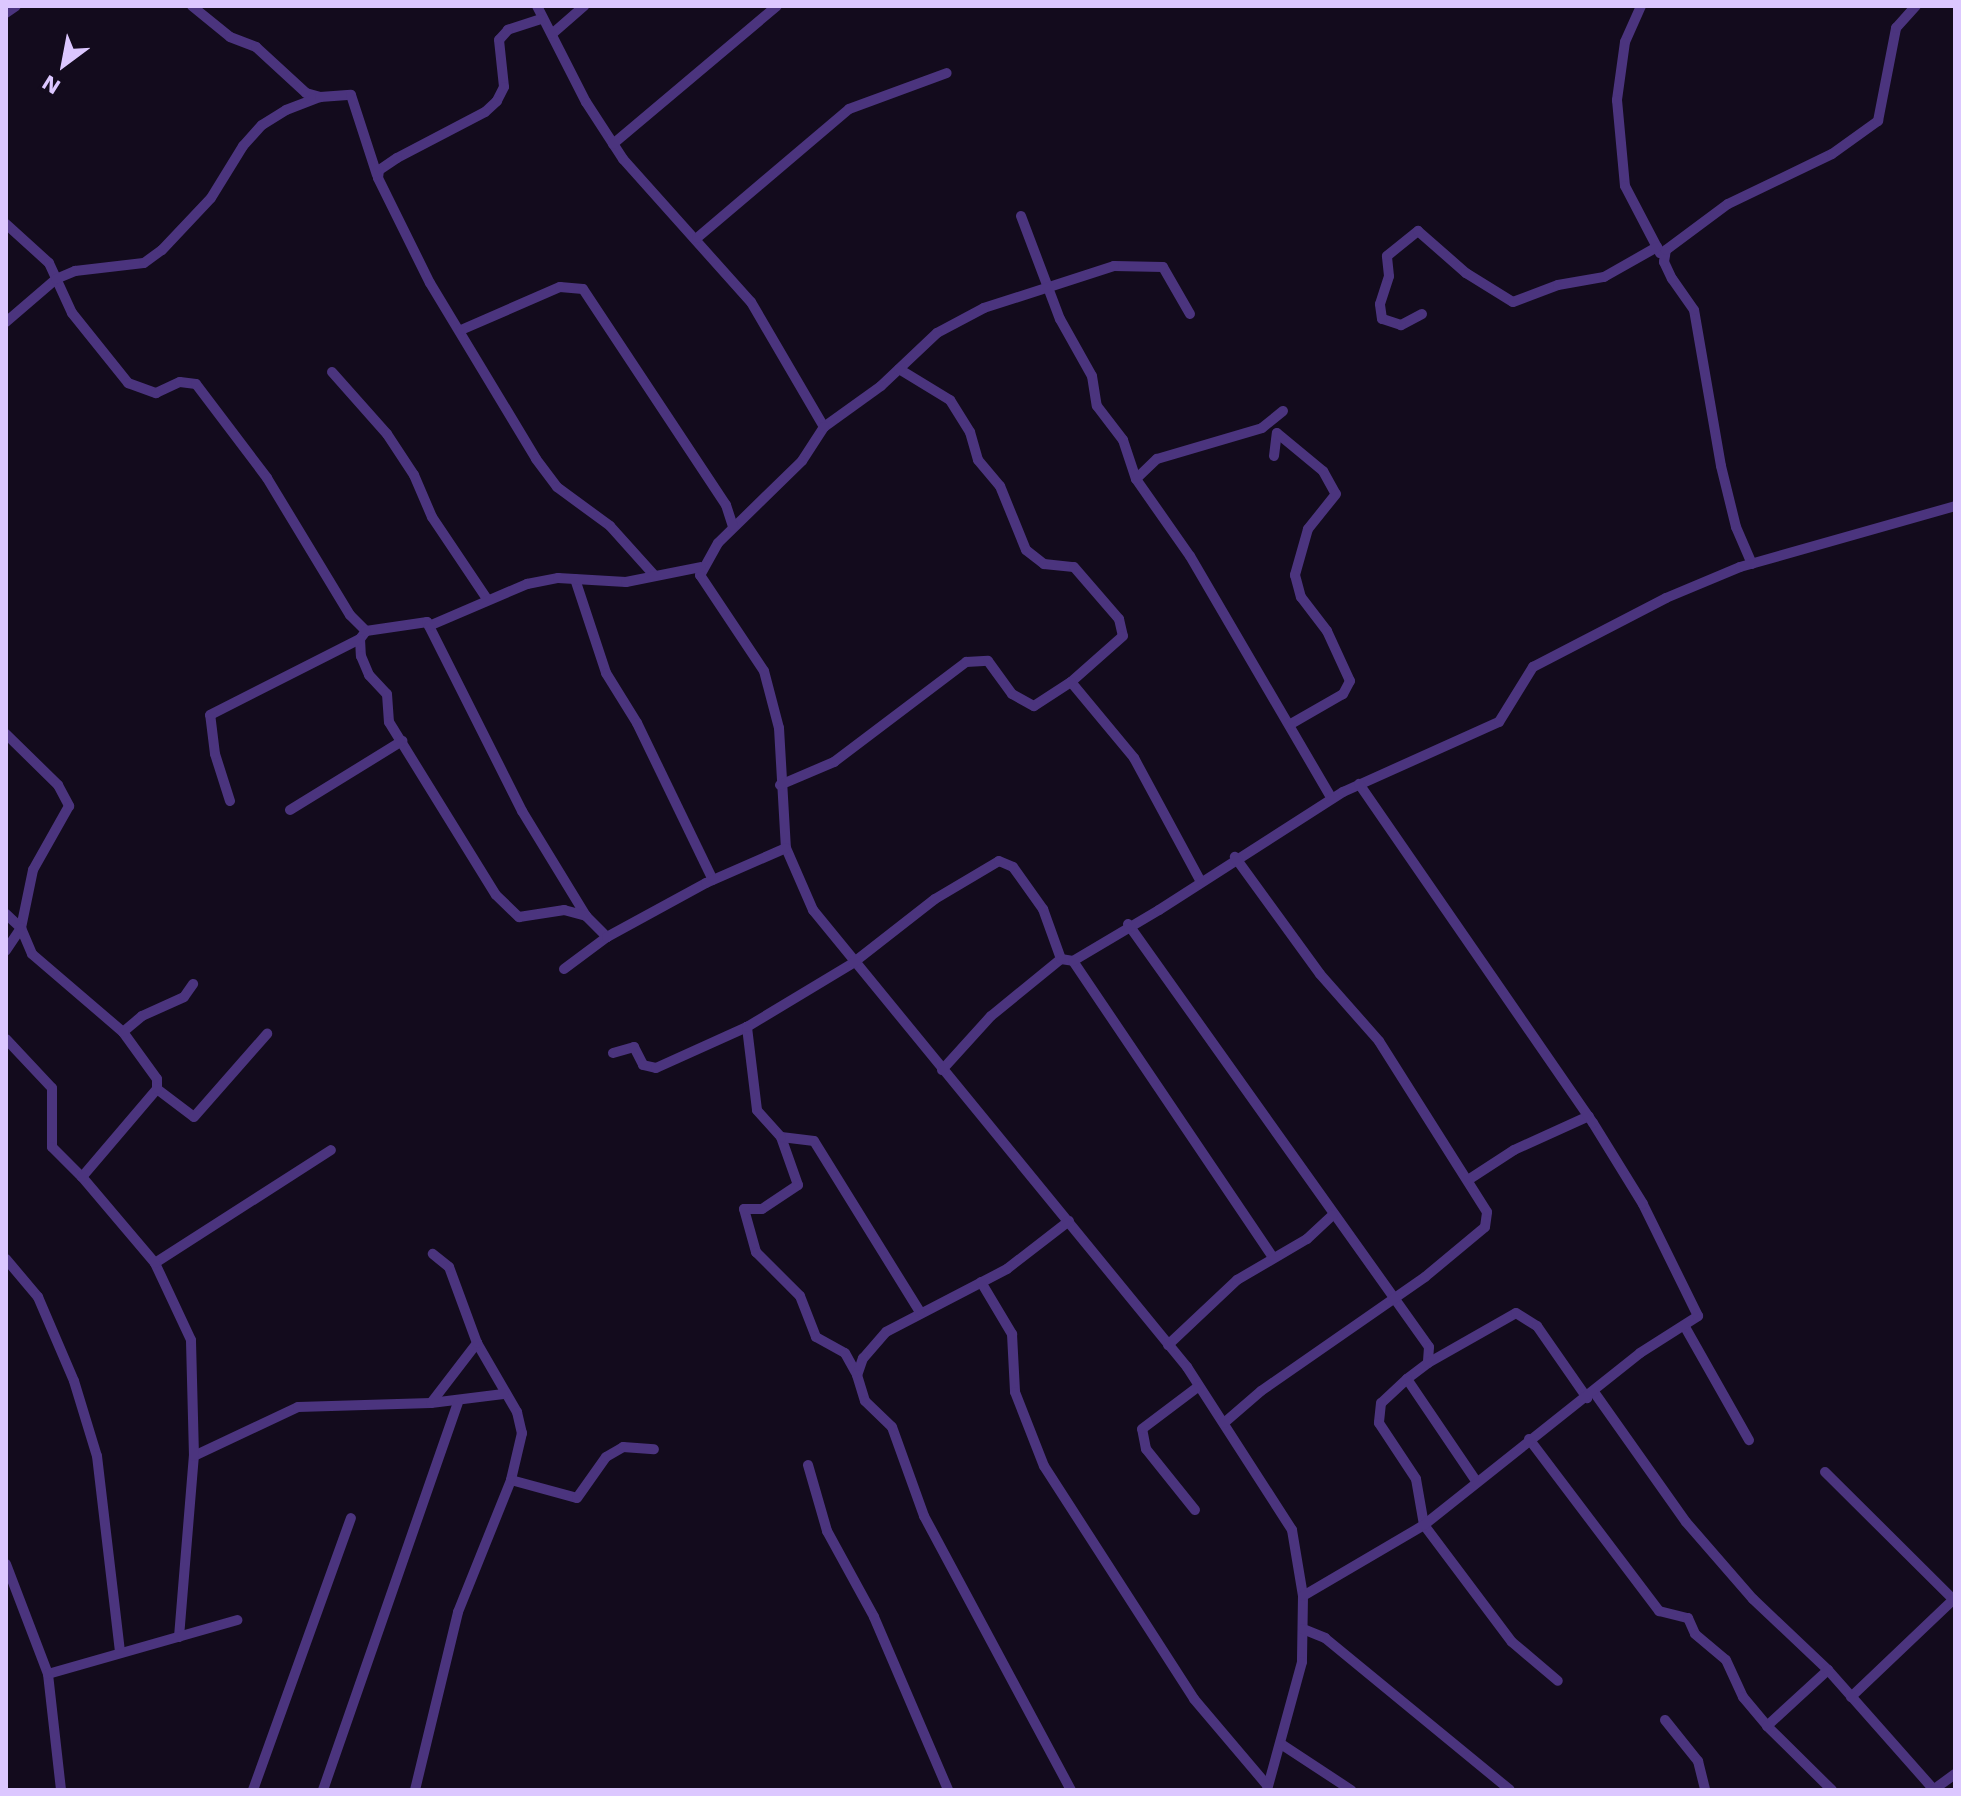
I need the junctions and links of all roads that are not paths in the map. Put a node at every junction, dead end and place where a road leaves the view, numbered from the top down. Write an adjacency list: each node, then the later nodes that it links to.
1 (16, 6): 8 (street)
2 (192, 6): 12 (street)
3 (537, 6): 9 (street)
4 (584, 6): 10 (street)
5 (777, 6): 13 (street)
6 (1641, 6): 18 (street)
7 (1916, 6): 19 (street)
8 (6, 13)
9 (541, 19): 10 (street); 14 (street)
10 (552, 34): 13 (street)
11 (947, 73): 17 (street)
12 (320, 97): 14 (street); 20 (street)
13 (613, 144): 17 (street)
14 (378, 178): 25 (street)
15 (1021, 216): 21 (street)
16 (6, 224): 20 (street)
17 (697, 238): 29 (street)
18 (1657, 247): 19 (street); 23 (street)
19 (1664, 262): 34 (street)
20 (56, 279): 24 (street); 40 (street)
21 (1050, 289): 22 (street); 26 (street); 31 (street)
22 (1190, 314)
23 (1422, 314)
24 (6, 322)
25 (461, 330): 33 (street); 36 (street)
26 (899, 369): 29 (street); 41 (street)
27 (332, 372): 38 (street)
28 (1283, 411): 31 (street)
29 (824, 427): 33 (street)
30 (1274, 456): 42 (street)
31 (1136, 479): 42 (street)
32 (1955, 506): 34 (street)
33 (733, 527): 35 (street)
34 (1752, 564): 45 (street)
35 (701, 567): 36 (street); 46 (street)
36 (655, 576): 37 (street)
37 (575, 579): 38 (street); 52 (street)
38 (487, 599): 39 (street)
39 (429, 626): 40 (street); 55 (street)
40 (363, 635): 44 (street); 48 (street)
41 (1071, 682): 46 (street); 53 (street)
42 (1289, 725): 47 (street)
43 (6, 734): 57 (street)
44 (402, 741): 49 (street); 55 (street)
45 (1359, 784): 47 (street); 71 (street)
46 (780, 785): 50 (street)
47 (1332, 799): 51 (street)
48 (230, 801)
49 (290, 810)
50 (786, 848): 52 (street); 61 (street)
51 (1235, 857): 53 (street); 75 (street)
52 (713, 880): 58 (street)
53 (1201, 882): 56 (street)
54 (6, 914): 57 (street)
55 (586, 916): 58 (street)
56 (1128, 924): 60 (street); 76 (street)
57 (21, 928): 59 (street); 65 (street)
58 (607, 937): 62 (street)
59 (6, 950)
60 (1067, 960): 61 (street); 69 (street); 79 (street)
61 (853, 963): 64 (street); 69 (street)
62 (564, 969)
63 (193, 984): 65 (street)
64 (747, 1027): 68 (street); 72 (street)
65 (123, 1032): 70 (street)
66 (267, 1034): 70 (street)
67 (6, 1039): 74 (street)
68 (613, 1053)
69 (942, 1070): 77 (street)
70 (157, 1089): 74 (street)
71 (1589, 1116): 75 (street); 85 (street)
72 (781, 1137): 84 (street); 89 (street)
73 (331, 1150): 81 (street)
74 (82, 1177): 81 (street)
75 (1468, 1180): 83 (street)
76 (1333, 1215): 79 (street); 83 (street)
77 (1069, 1221): 82 (street); 87 (street)
78 (433, 1254): 86 (street)
79 (1273, 1258): 87 (street)
80 (6, 1259): 114 (street)
81 (155, 1263): 100 (street)
82 (981, 1282): 84 (street); 123 (street)
83 (1394, 1301): 88 (street); 96 (street)
84 (920, 1312): 89 (street)
85 (1685, 1327): 93 (street); 98 (street)
86 (477, 1343): 92 (street); 94 (street)
87 (1168, 1345): 91 (street)
88 (1428, 1363): 90 (street); 93 (street)
89 (857, 1375): 130 (street)
90 (1407, 1379): 104 (street); 107 (street)
91 (1199, 1386): 96 (street); 105 (street)
92 (503, 1394): 95 (street); 103 (street)
93 (1590, 1395): 97 (street); 115 (street)
94 (431, 1403): 95 (street); 100 (street)
95 (458, 1403): 127 (street)
96 (1224, 1423): 109 (street)
97 (1529, 1439): 104 (street); 120 (street)
98 (1749, 1440)
99 (654, 1449): 103 (street)
100 (194, 1456): 113 (street)
101 (808, 1465): 129 (street)
102 (1825, 1472): 110 (street)
103 (511, 1480): 128 (street)
104 (1476, 1481): 107 (street)
105 (1195, 1510)
106 (351, 1518): 126 (street)
107 (1424, 1525): 109 (street); 117 (street)
108 (6, 1564): 116 (street)
109 (1303, 1596): 112 (street)
110 (1954, 1600): 118 (street)
111 (237, 1620): 113 (street)
112 (1303, 1629): 121 (street); 132 (street)
113 (179, 1637): 114 (street)
114 (120, 1653): 116 (street)
115 (1828, 1670): 118 (street); 120 (street)
116 (48, 1674): 125 (street)
117 (1558, 1681)
118 (1851, 1697): 134 (street)
119 (1665, 1720): 133 (street)
120 (1767, 1726): 124 (street)
121 (1281, 1744): 123 (street); 131 (street)
122 (1955, 1774): 134 (street)
123 (1267, 1788)
124 (1825, 1788)
125 (61, 1790)
126 (253, 1790)
127 (323, 1790)
128 (415, 1790)
129 (948, 1790)
130 (1071, 1790)
131 (1351, 1790)
132 (1510, 1790)
133 (1705, 1790)
134 (1934, 1790)

